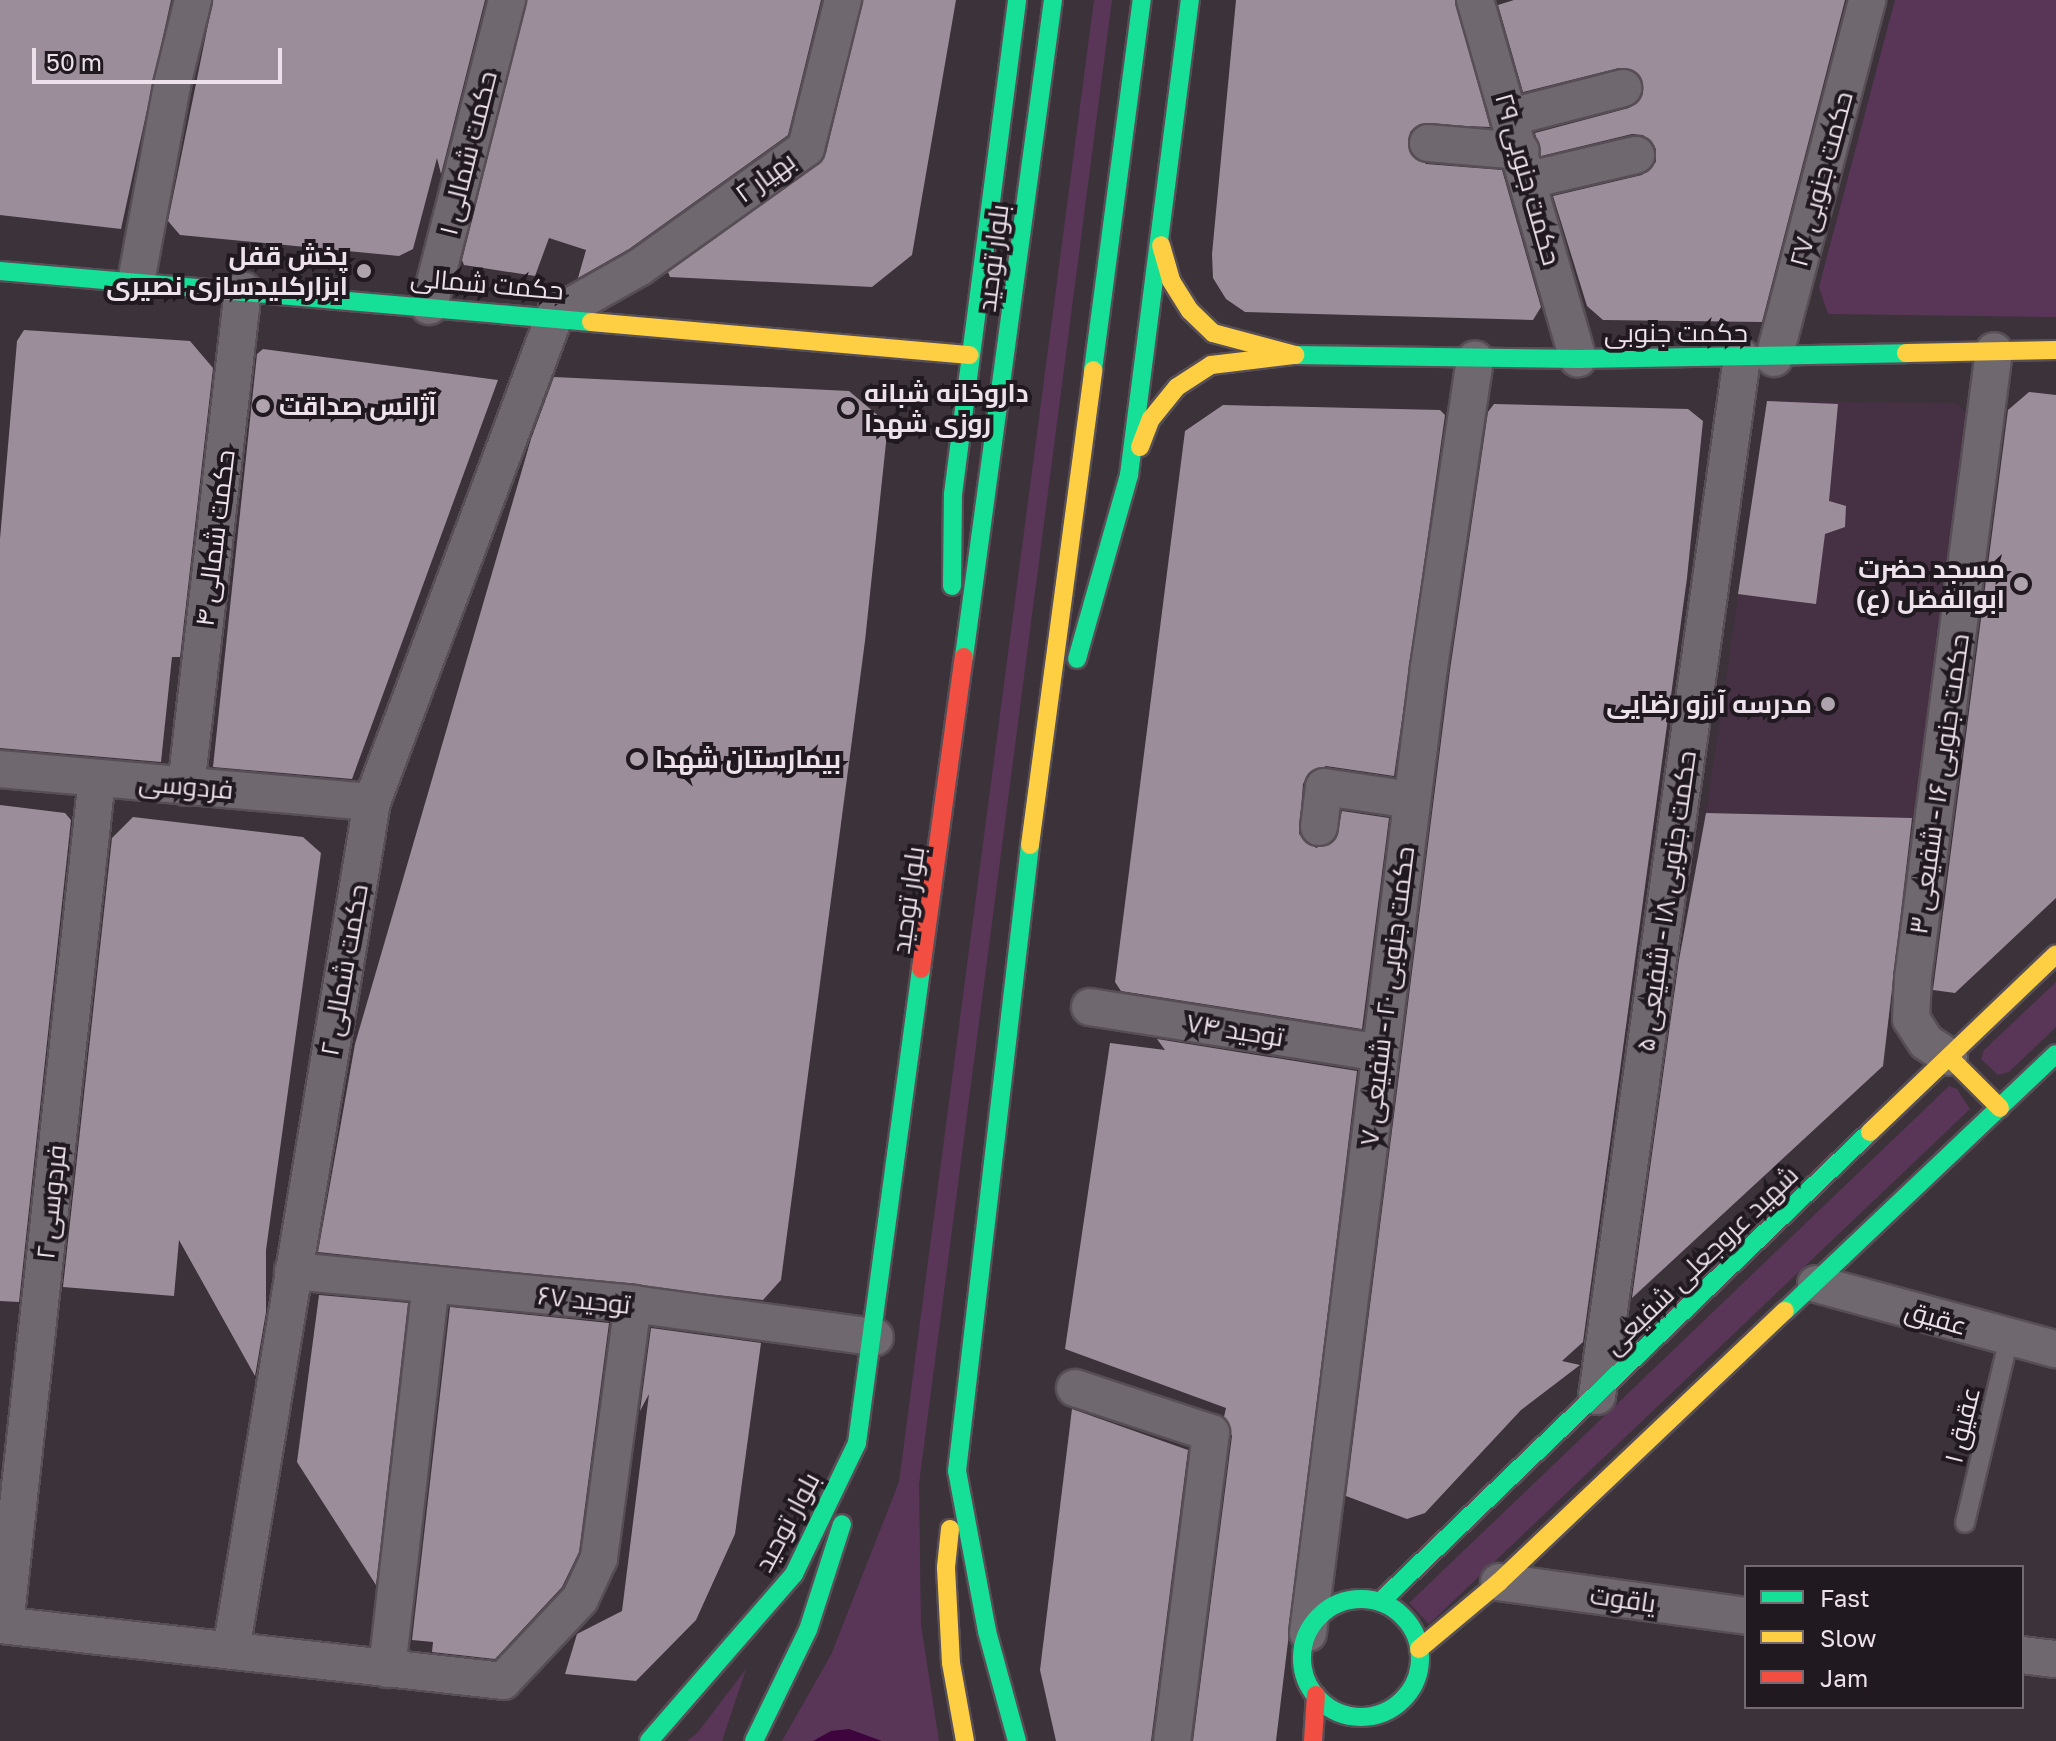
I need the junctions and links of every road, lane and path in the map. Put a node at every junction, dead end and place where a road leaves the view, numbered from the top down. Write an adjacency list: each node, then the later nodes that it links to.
1 (193, 0): 17 (street)
2 (507, 0): 19 (street, حکمت شمالی ۱)
3 (843, 0): 20 (street, بهیار ۲)
4 (1017, 0): 23 (main road)
5 (1053, 0): 31 (main road, بلوار توحید)
6 (1142, 0): 35 (main road)
7 (1190, 0): 15 (main road)
8 (1475, 0): 11 (street, حکمت جنوبی ۲۹)
9 (1867, 0): 25 (street, حکمت جنوبی ۲۷)
10 (1623, 88): 11 (street)
11 (1511, 117): 14 (street, حکمت جنوبی ۲۹)
12 (1428, 143): 14 (street)
13 (1636, 155): 14 (street)
14 (1525, 165): 27 (street, حکمت جنوبی ۲۹)
15 (1159, 241): 24 (main road); 28 (main road)
16 (1, 278): 17 (main road, حکمت شمالی)
17 (136, 282): 18 (main road, حکمت شمالی)
18 (243, 290): 19 (main road, حکمت شمالی); 32 (street, حکمت شمالی ۴)
19 (429, 306): 20 (main road, حکمت شمالی)
20 (555, 315): 23 (main road, حکمت شمالی); 34 (street, حکمت شمالی ۲)
21 (2056, 350): 22 (main road, حکمت جنوبی)
22 (1994, 351): 25 (main road, حکمت جنوبی); 40 (street, حکمت جنوبی ۱۶ - شفیعی ۳)
23 (970, 355): 31 (main road)
24 (1295, 355): 26 (main road, حکمت جنوبی); 28 (main road)
25 (1758, 358): 27 (main road, حکمت جنوبی); 51 (street, حکمت جنوبی ۱۸ - شفیعی ۵)
26 (1475, 359): 27 (main road, حکمت جنوبی); 33 (street, حکمت جنوبی ۲۰ - شفیعی ۷)
27 (1578, 359)
28 (1129, 475): 35 (main road)
29 (0, 769): 30 (street, فردوسی)
30 (97, 778): 32 (street, فردوسی); 58 (street, فردوسی ۲)
31 (950, 785): 47 (main road, بلوار توحید)
32 (186, 787): 34 (street, فردوسی)
33 (1412, 800): 36 (street); 39 (street, حکمت جنوبی ۲۰ - شفیعی ۷)
34 (372, 802): 43 (street, حکمت شمالی ۲)
35 (1034, 808): 53 (main road)
36 (1319, 827)
37 (2056, 954): 40 (main road, شهید عروجعلی شفیعی)
38 (1090, 1007): 39 (street, توحید ۷۴)
39 (1380, 1053): 59 (street, حکمت جنوبی ۲۰ - شفیعی ۷)
40 (1949, 1057): 42 (main road); 51 (main road, شهید عروجعلی شفیعی)
41 (2052, 1062): 42 (main road)
42 (2000, 1108): 44 (main road)
43 (293, 1271): 45 (street, توحید ۶۷); 61 (street, حکمت شمالی ۲)
44 (1816, 1284): 48 (street, عقیق); 55 (main road)
45 (431, 1285): 46 (street, توحید ۶۷); 64 (street)
46 (633, 1304): 47 (street, توحید ۶۷); 64 (street)
47 (875, 1337): 52 (main road, بلوار توحید)
48 (2009, 1339): 49 (street, عقیق); 54 (lane, عقیق ۱)
49 (2056, 1349)
50 (1075, 1388): 71 (street)
51 (1597, 1396): 56 (main road, شهید عروجعلی شفیعی)
52 (857, 1443): 67 (main road, بلوار توحید); 68 (main road)
53 (957, 1471): 69 (main road); 70 (main road)
54 (1965, 1523)
55 (1499, 1582): 57 (street, یاقوت); 60 (main road)
56 (1380, 1602): 59 (main road); 60 (main road)
57 (1744, 1616)
58 (2, 1625): 61 (street)
59 (1308, 1633): 65 (main road)
60 (1419, 1649): 66 (main road)
61 (231, 1651): 64 (street)
62 (2024, 1655): 63 (street)
63 (2056, 1659)
64 (387, 1669)
65 (1316, 1695): 66 (main road); 72 (main road)
66 (1359, 1718): 73 (main road)
67 (649, 1741)
68 (754, 1741)
69 (965, 1741)
70 (1017, 1741)
71 (1172, 1741)
72 (1313, 1741)
73 (1362, 1741)

